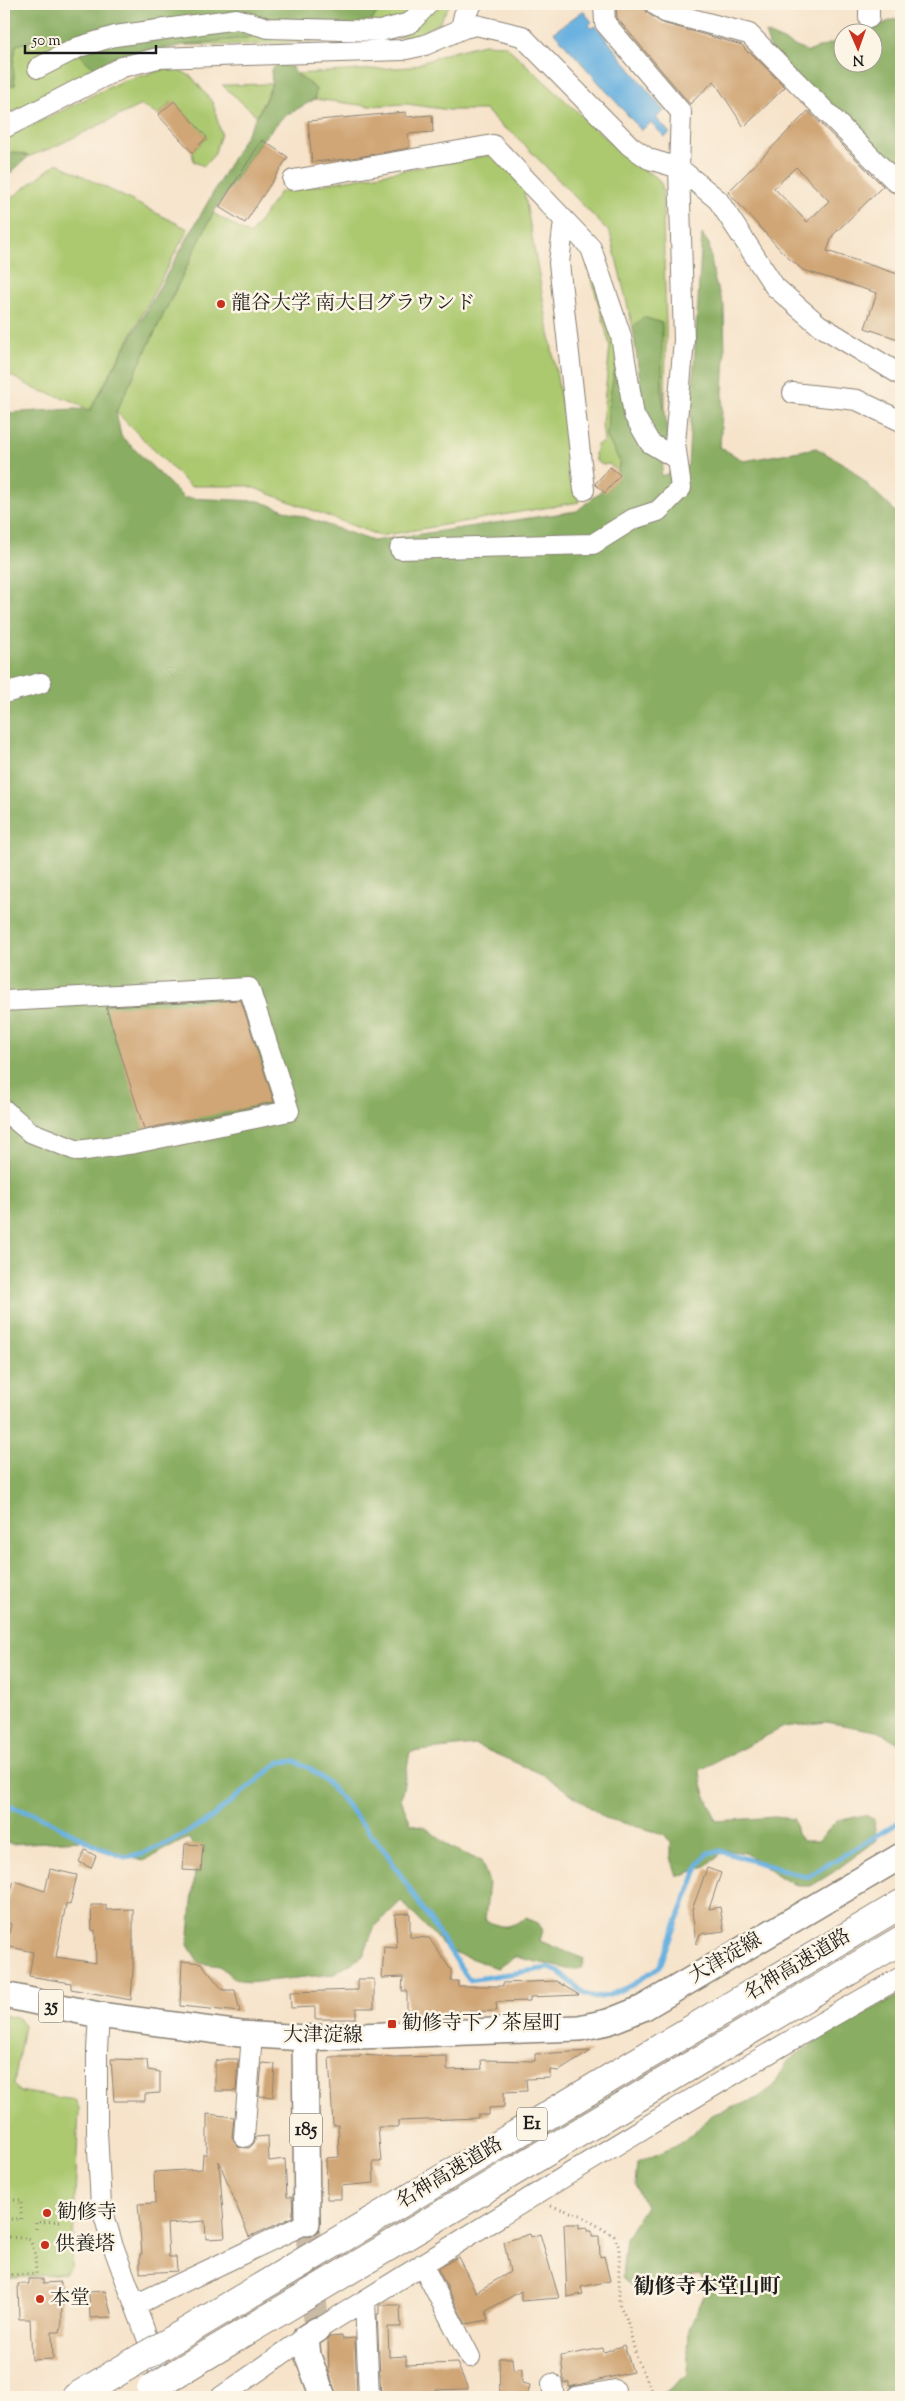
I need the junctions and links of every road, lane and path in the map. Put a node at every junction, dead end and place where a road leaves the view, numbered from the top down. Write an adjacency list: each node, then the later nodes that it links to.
1 (428, 4): 6 (street)
2 (472, 4): 5 (street)
3 (604, 4): 8 (street)
4 (655, 4): 10 (street)
5 (464, 28): 7 (street); 8 (street)
6 (38, 68)
7 (4, 128)
8 (679, 168): 12 (street); 15 (street)
9 (293, 180): 11 (street)
10 (896, 182)
11 (564, 221): 15 (street); 16 (street)
12 (901, 375)
13 (793, 393): 14 (street)
14 (901, 420)
15 (677, 459): 17 (street)
16 (584, 490)
17 (400, 549)
18 (41, 683): 19 (street)
19 (4, 693)
20 (4, 1000): 21 (street)
21 (4, 1110)
22 (901, 1856): 29 (main road, 大津淀線 / 35)
23 (901, 1904): 46 (highway, 名神高速道路 / E1)
24 (901, 1940): 44 (highway, 名神高速道路 / E1)
25 (901, 1977): 38 (street)
26 (4, 1995): 27 (main road, 大津淀線 / 35)
27 (99, 2015): 28 (main road, 大津淀線 / 35); 41 (street)
28 (252, 2035): 29 (main road, 大津淀線 / 35); 30 (street)
29 (305, 2038): 35 (main road, 185)
30 (244, 2137)
31 (4, 2200): 33 (path)
32 (544, 2204): 51 (path)
33 (4, 2219)
34 (63, 2221): 36 (path)
35 (307, 2223): 41 (street)
36 (36, 2229)
37 (4, 2237): 39 (path)
38 (422, 2264): 40 (street); 43 (street)
39 (4, 2275)
40 (365, 2300): 42 (street); 49 (street)
41 (135, 2305): 44 (street)
42 (311, 2333): 47 (street); 48 (main road)
43 (470, 2357)
44 (158, 2389)
45 (614, 2390): 50 (street)
46 (76, 2397)
47 (221, 2397)
48 (323, 2397)
49 (369, 2397)
50 (576, 2397)
51 (655, 2397)

